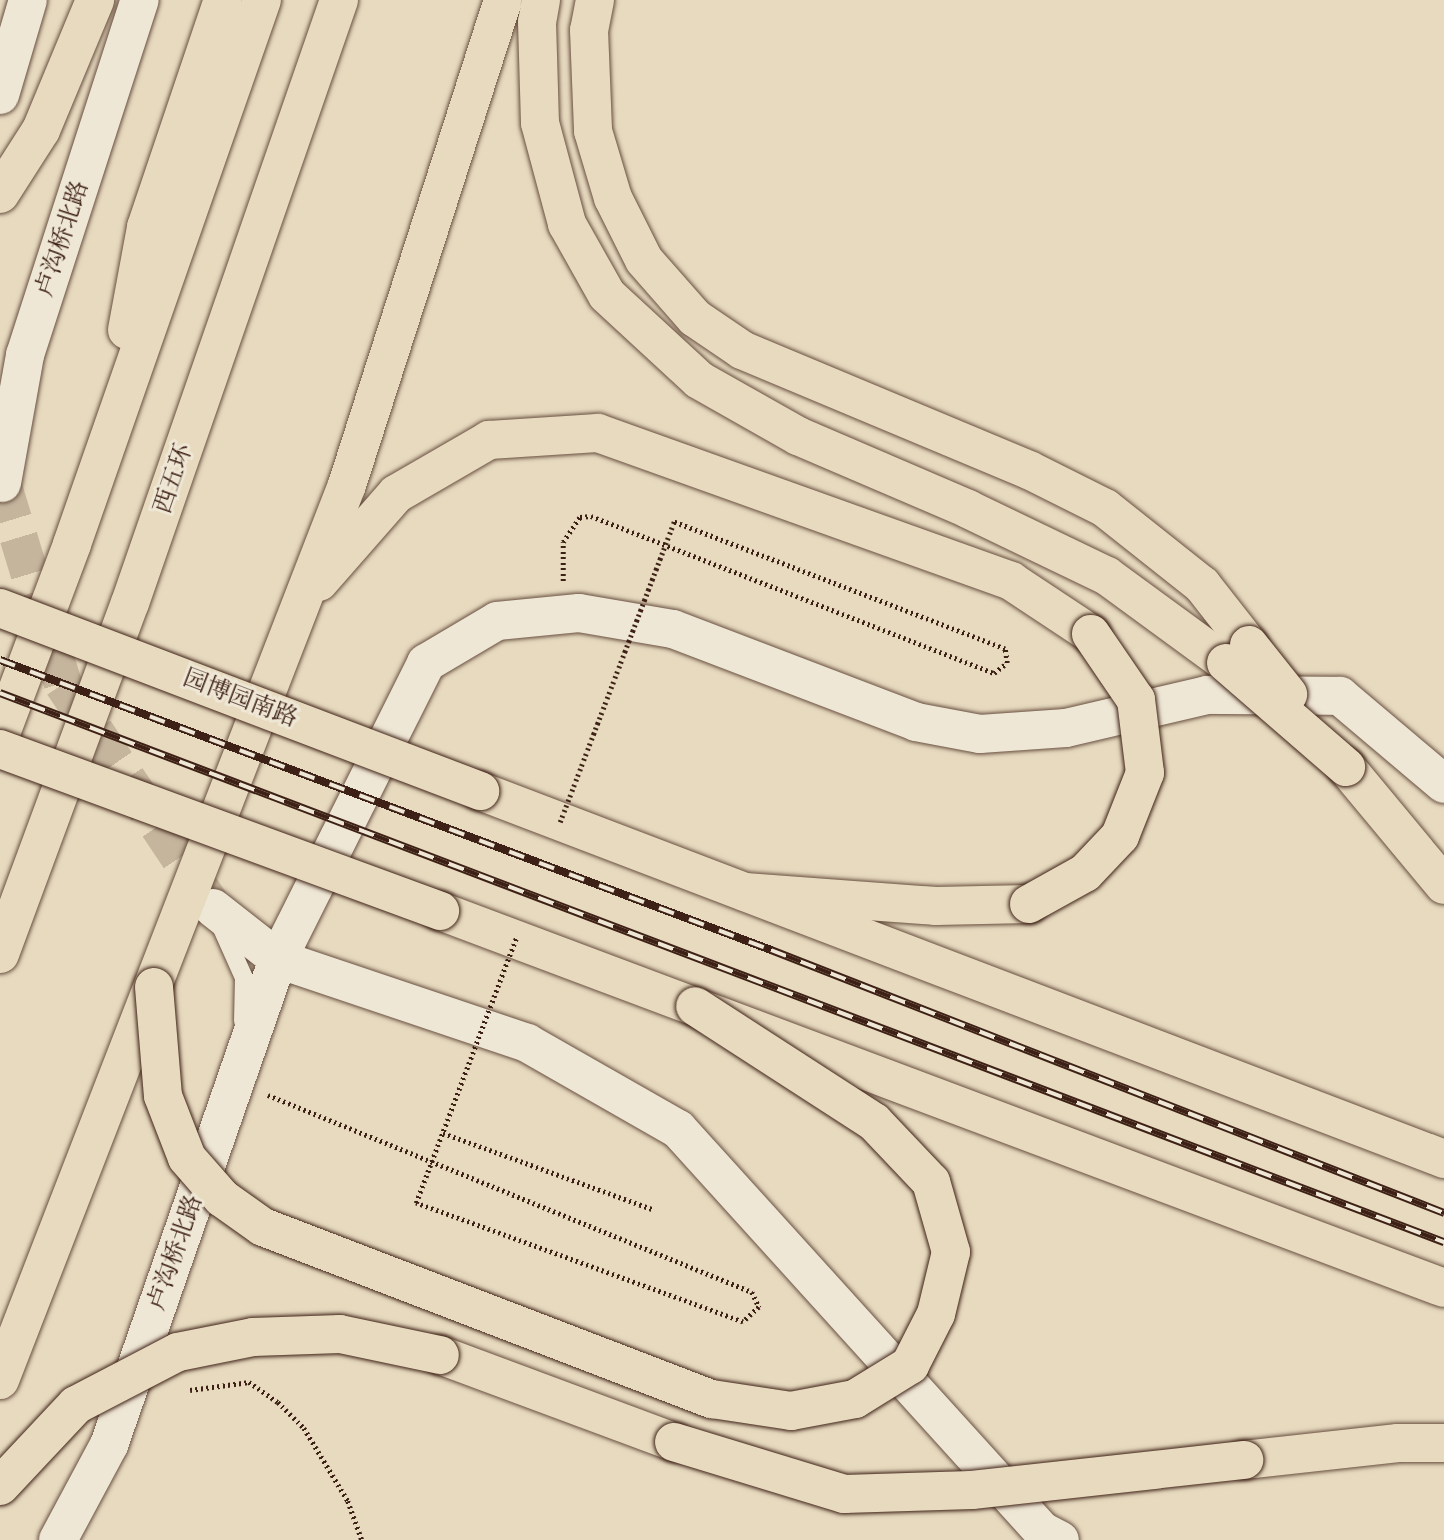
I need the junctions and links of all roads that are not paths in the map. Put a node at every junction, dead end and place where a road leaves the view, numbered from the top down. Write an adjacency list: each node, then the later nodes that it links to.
1 (28, 0): 10 (street)
2 (95, 0): 11 (main road)
3 (140, 0): 13 (street, 卢沟桥北路)
4 (223, 0): 12 (main road)
5 (262, 0): 12 (main road)
6 (340, 0): 23 (main road, 西五环)
7 (503, 0): 14 (main road)
8 (541, 0): 16 (main road)
9 (595, 0): 16 (main road)
10 (0, 95)
11 (0, 194)
12 (106, 446): 17 (main road)
13 (2, 483)
14 (302, 602): 21 (main road, bridge); 25 (main road)
15 (0, 608): 21 (main road, 园博园南路, bridge)
16 (1238, 654): 20 (main road, bridge)
17 (0, 736)
18 (0, 749): 26 (main road, bridge)
19 (1444, 784): 24 (street, 卢沟桥北路)
20 (1444, 885)
21 (745, 892): 28 (main road, 园博园南路)
22 (213, 908): 24 (street); 27 (lane)
23 (0, 954)
24 (278, 959): 27 (street, 卢沟桥北路); 34 (street)
25 (154, 988): 26 (main road, bridge); 30 (main road)
26 (695, 1006): 29 (main road, bridge)
27 (239, 1069): 33 (street, 卢沟桥北路)
28 (1444, 1159)
29 (1444, 1288)
30 (0, 1380)
31 (1444, 1443): 32 (main road, bridge)
32 (0, 1486)
33 (58, 1540)
34 (1060, 1540)

